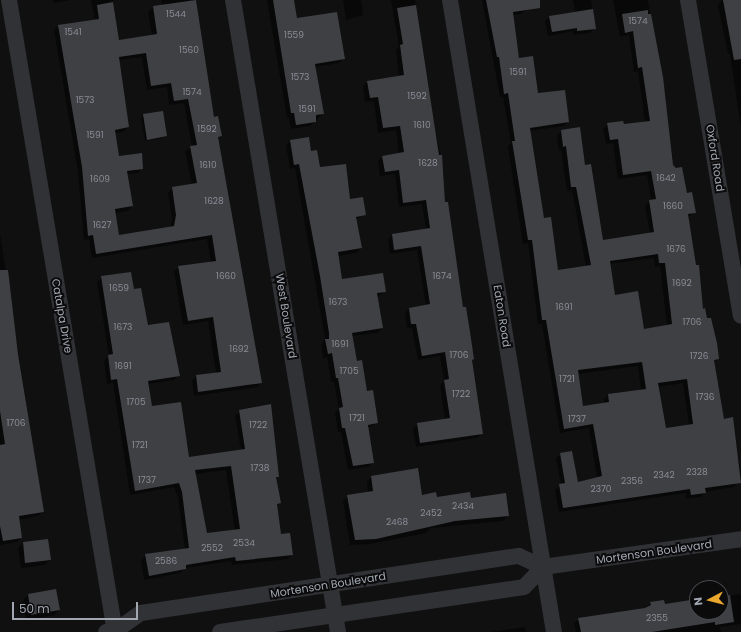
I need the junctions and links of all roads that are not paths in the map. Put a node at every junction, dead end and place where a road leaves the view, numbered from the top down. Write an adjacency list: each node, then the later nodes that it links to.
1 (9, 0): 10 (street, Catalpa Drive)
2 (233, 0): 8 (street, West Boulevard)
3 (450, 0): 7 (street, Eaton Road)
4 (688, 0): 5 (street, Oxford Road)
5 (741, 316)
6 (741, 539): 7 (street, Mortenson Boulevard)
7 (544, 567): 8 (street, Mortenson Boulevard); 9 (street); 13 (street, Eaton Road)
8 (330, 584): 9 (street, West Boulevard); 10 (street, Mortenson Boulevard)
9 (336, 616): 11 (street); 12 (street, West Boulevard)
10 (114, 632)
11 (220, 632)
12 (338, 632)
13 (554, 632)

